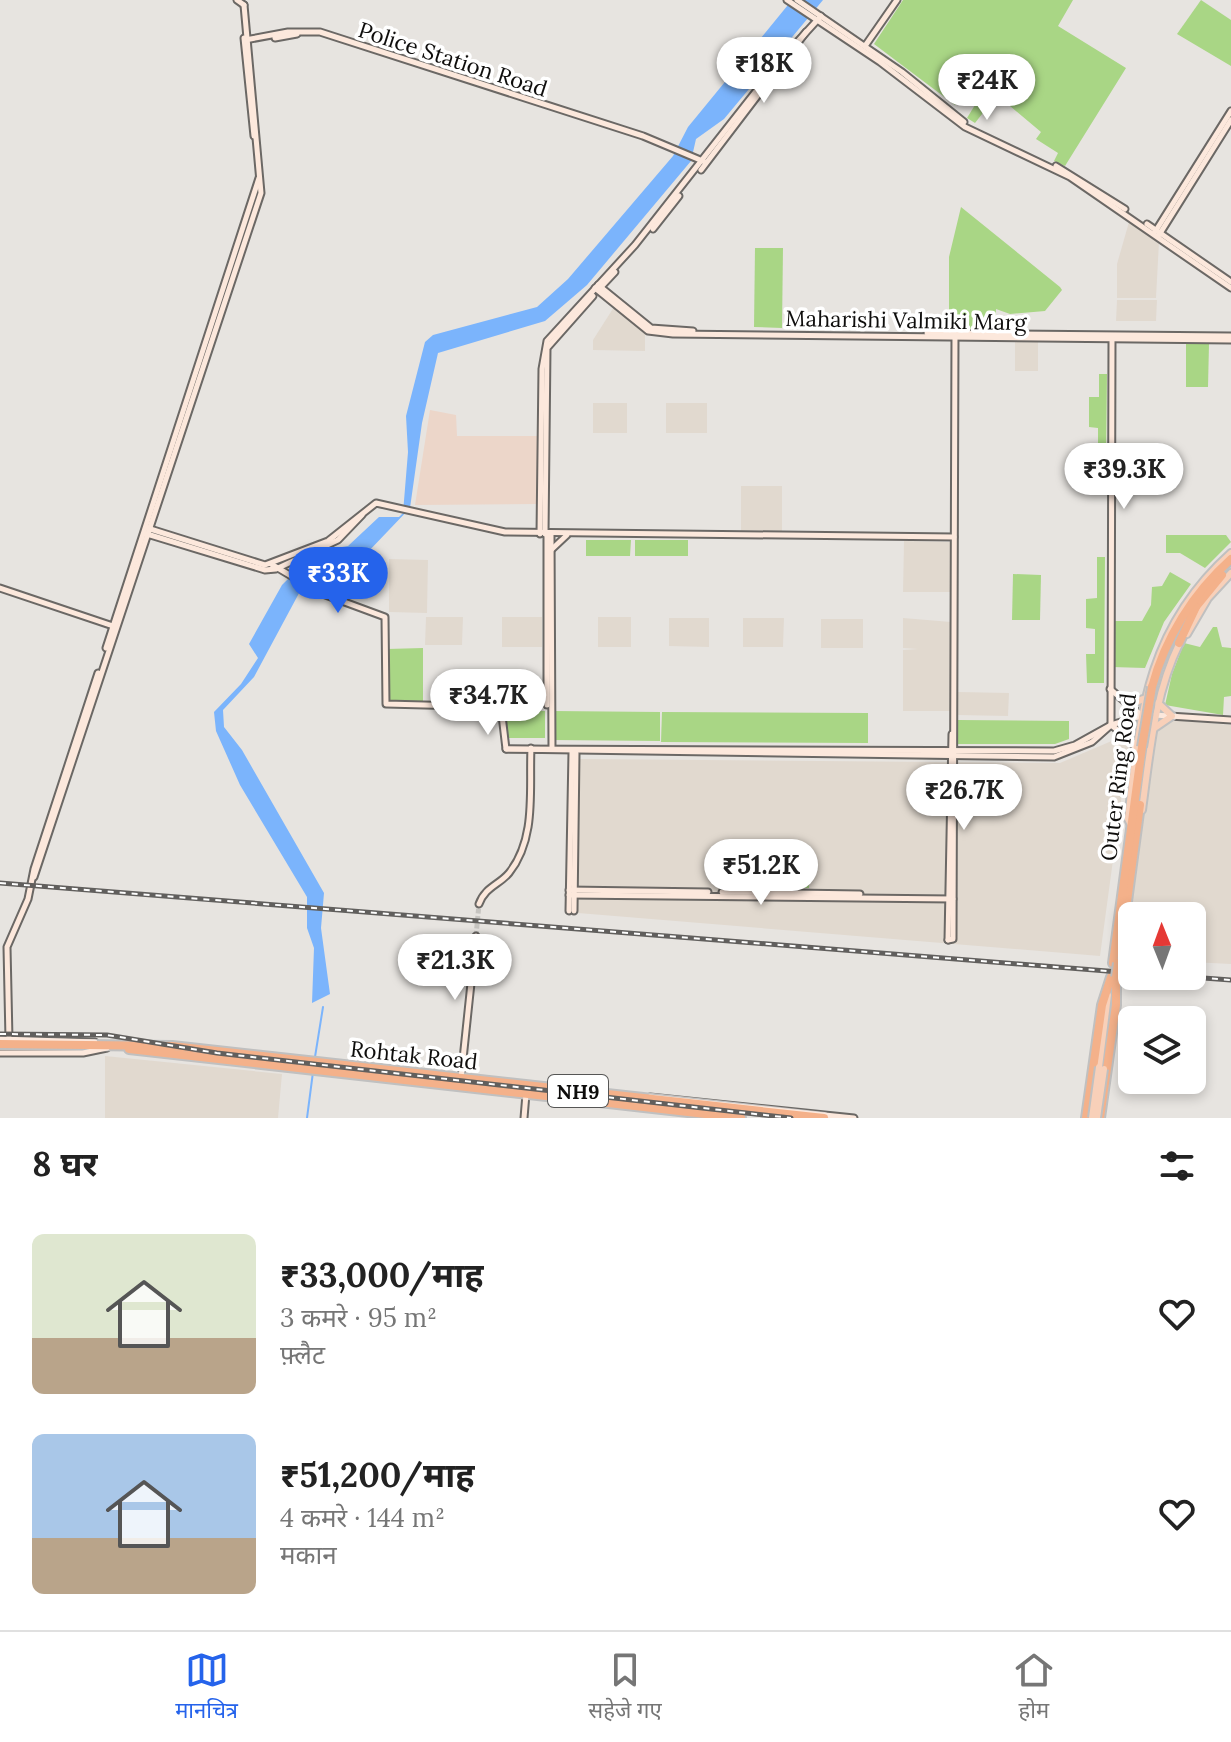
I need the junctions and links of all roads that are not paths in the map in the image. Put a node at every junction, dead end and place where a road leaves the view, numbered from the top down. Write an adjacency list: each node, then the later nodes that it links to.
1 (237, 0): 6 (street)
2 (788, 0): 5 (street)
3 (797, 0): 5 (street)
4 (897, 0): 7 (street)
5 (816, 16): 7 (street); 10 (street)
6 (246, 42): 10 (street, Police Station Road); 17 (street)
7 (864, 48): 11 (street)
8 (1231, 111): 11 (street)
9 (1231, 120): 11 (street)
10 (705, 162): 13 (street)
11 (1157, 233): 12 (street)
12 (1231, 285)
13 (598, 288): 14 (street, Maharishi Valmiki Marg); 18 (street)
14 (955, 335): 15 (street, Maharishi Valmiki Marg); 20 (street)
15 (1112, 336): 16 (street, Maharishi Valmiki Marg); 32 (street)
16 (1231, 338)
17 (147, 531): 24 (street); 30 (street)
18 (546, 534): 19 (street); 21 (street); 24 (street); 44 (street)
19 (568, 535): 20 (street); 21 (street)
20 (954, 537): 46 (street)
21 (551, 551): 44 (street)
22 (1231, 553): 29 (main road, Outer Ring Road)
23 (1231, 559): 28 (highway)
24 (274, 566): 43 (street)
25 (1231, 566): 28 (highway)
26 (1231, 573): 31 (main road)
27 (0, 590): 30 (street)
28 (1204, 590): 29 (highway)
29 (1191, 607): 31 (highway); 33 (main road, Outer Ring Road); 42 (highway, bridge); 47 (highway, bridge)
30 (114, 628): 56 (street)
31 (1179, 643): 34 (main road)
32 (1110, 689): 35 (street); 40 (street)
33 (1144, 698): 35 (main road); 36 (main road, Outer Ring Road)
34 (1158, 703): 37 (main road); 38 (main road)
35 (1128, 706): 36 (street)
36 (1141, 715): 37 (street); 40 (street); 42 (main road, Outer Ring Road)
37 (1155, 715): 38 (street); 41 (main road)
38 (1172, 716): 39 (street); 41 (main road)
39 (1231, 720)
40 (1111, 725): 42 (street); 46 (street)
41 (1153, 729): 42 (main road)
42 (1143, 748): 47 (highway); 48 (main road); 48 (main road, Outer Ring Road)
43 (531, 749): 44 (street); 51 (street)
44 (550, 750): 45 (street); 46 (street)
45 (574, 752): 46 (street); 49 (street)
46 (953, 754): 50 (street)
47 (1136, 813): 48 (highway)
48 (1134, 826): 54 (highway, Outer Ring Road, bridge)
49 (572, 893): 50 (street); 52 (street)
50 (951, 898): 50 (street)
51 (479, 904)
52 (572, 911)
53 (476, 936): 61 (street)
54 (1113, 980): 66 (main road, Outer Ring Road, bridge); 66 (highway, Outer Ring Road); 66 (highway, Outer Ring Road)
55 (98, 1043): 56 (street, Rohtak Road); 57 (highway, NH9); 59 (highway, Rohtak Road / NH9)
56 (2, 1045): 57 (highway, NH9); 58 (street, Rohtak Road)
57 (85, 1046): 58 (highway, NH9)
58 (112, 1047): 59 (highway, Rohtak Road / NH9)
59 (308, 1066): 60 (highway, Rohtak Road / NH9)
60 (329, 1068): 61 (highway, Rohtak Road / NH9); 62 (highway, Rohtak Road / NH9)
61 (461, 1078): 63 (highway, Rohtak Road / NH9)
62 (526, 1094): 63 (highway, Rohtak Road / NH9); 67 (street)
63 (606, 1099): 64 (highway, Rohtak Road / NH9); 64 (highway, Rohtak Road / NH9)
64 (677, 1107): 65 (highway, Rohtak Road / NH9); 68 (highway, Rohtak Road / NH9)
65 (789, 1112): 69 (highway, Rohtak Road / NH9); 70 (street)
66 (1094, 1116)
67 (524, 1118)
68 (741, 1118)
69 (824, 1118)
70 (854, 1118)

